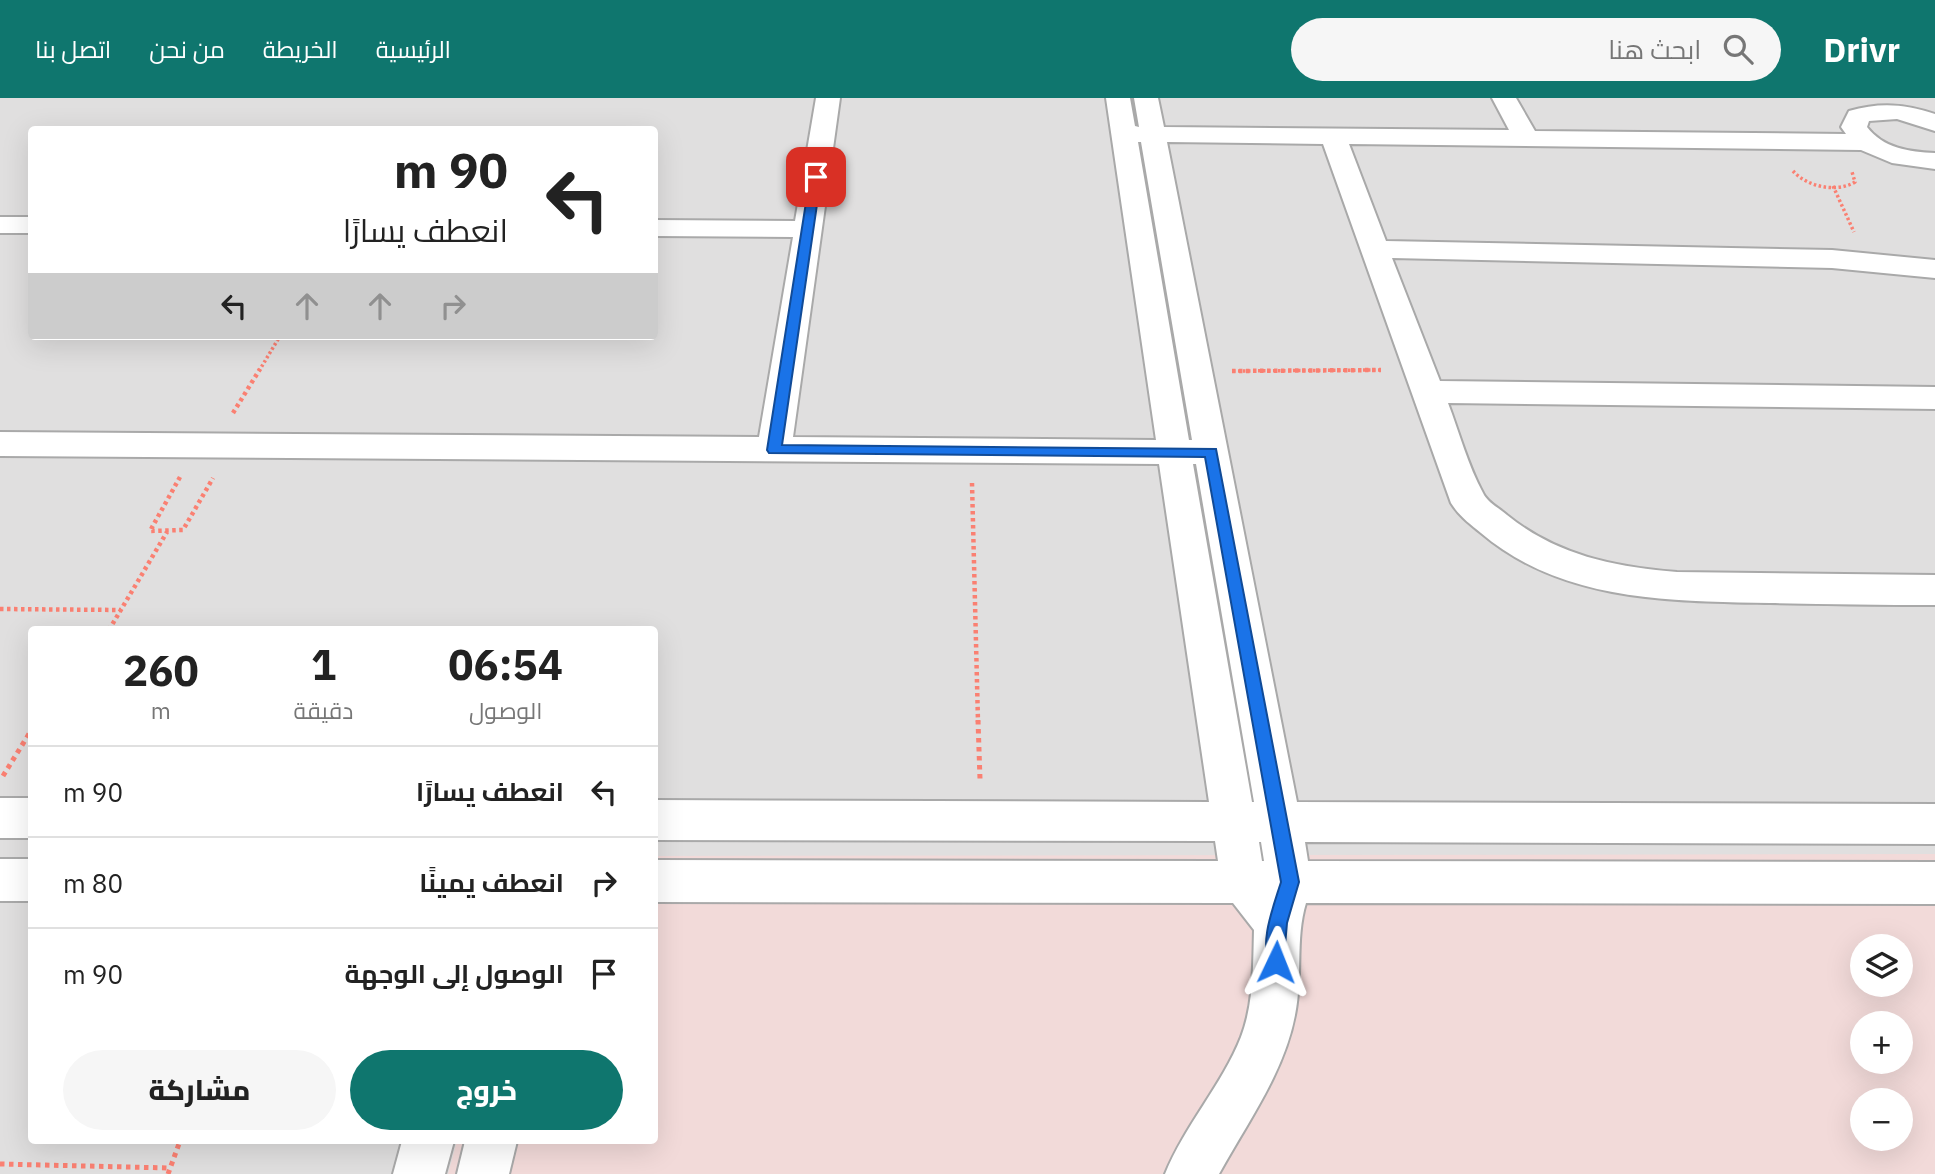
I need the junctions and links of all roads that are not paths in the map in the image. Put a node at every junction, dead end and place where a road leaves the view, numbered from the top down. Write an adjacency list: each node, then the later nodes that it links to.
1 (828, 98): 15 (street)
2 (1118, 98): 7 (street)
3 (1146, 98): 7 (street)
4 (1504, 98): 9 (street)
5 (1908, 106): 6 (street); 10 (street)
6 (1935, 123)
7 (1138, 134): 8 (street); 22 (street); 23 (street)
8 (1333, 136): 9 (street); 16 (street)
9 (1526, 138): 10 (street)
10 (1866, 142): 11 (street)
11 (1935, 161)
12 (0, 225): 13 (street)
13 (28, 225)
14 (658, 228): 15 (street)
15 (808, 229): 21 (street)
16 (1375, 249): 17 (street); 18 (street)
17 (1935, 269)
18 (1424, 381): 19 (street); 24 (street)
19 (1935, 398)
20 (0, 444): 21 (street)
21 (774, 450): 22 (street)
22 (1175, 452): 23 (street); 28 (street)
23 (1211, 453): 29 (street)
24 (1935, 590)
25 (0, 818): 26 (street)
26 (28, 818)
27 (658, 820): 28 (street)
28 (1233, 822): 29 (street); 34 (street)
29 (1279, 822): 30 (street); 36 (street)
30 (1935, 824)
31 (0, 880): 32 (street)
32 (28, 880)
33 (658, 881): 34 (street)
34 (1243, 881): 36 (street)
35 (1935, 883): 36 (street)
36 (1284, 902): 41 (street)
37 (427, 1144): 39 (street)
38 (490, 1144): 40 (street)
39 (419, 1174)
40 (483, 1174)
41 (1191, 1174)

